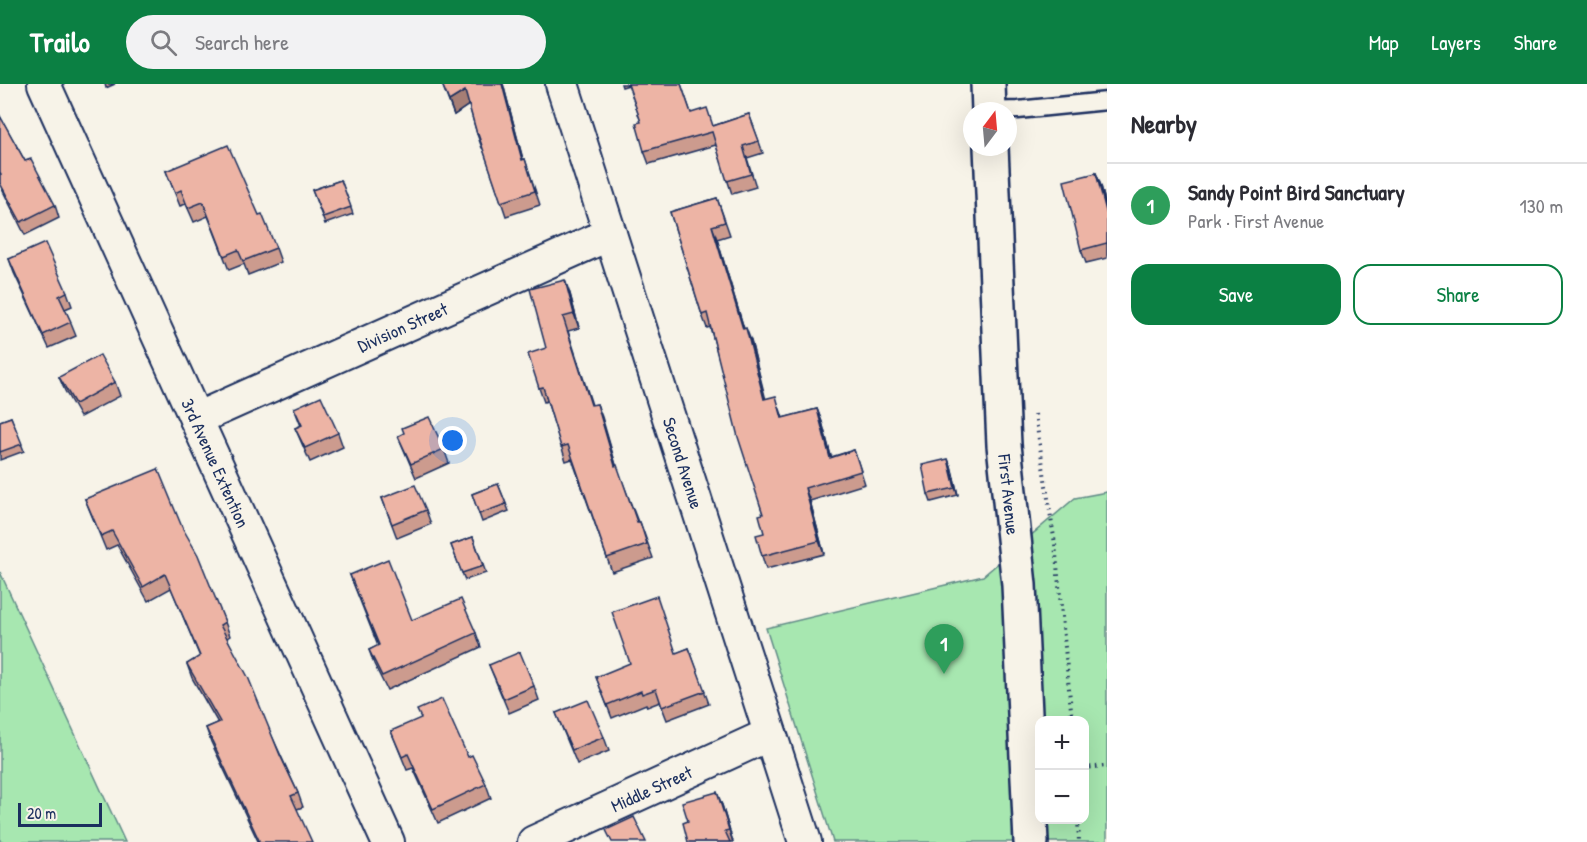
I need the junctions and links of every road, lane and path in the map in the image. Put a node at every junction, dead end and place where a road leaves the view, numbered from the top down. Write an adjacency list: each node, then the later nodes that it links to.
1 (44, 84): 10 (street, 3rd Avenue Extention)
2 (562, 84): 8 (street, Second Avenue)
3 (988, 84): 5 (street)
4 (1107, 101): 6 (lane)
5 (989, 102)
6 (1017, 110)
7 (991, 156): 19 (street, First Avenue)
8 (610, 234): 10 (street, Division Street); 12 (street, Second Avenue)
9 (1035, 411): 11 (path)
10 (196, 419): 16 (street, 3rd Avenue Extention)
11 (1072, 716)
12 (770, 734): 17 (street, Middle Street); 18 (street, Second Avenue)
13 (1107, 766): 14 (path)
14 (1089, 768)
15 (1078, 824): 20 (path)
16 (388, 842)
17 (534, 842)
18 (805, 842)
19 (1031, 842)
20 (1078, 842)

